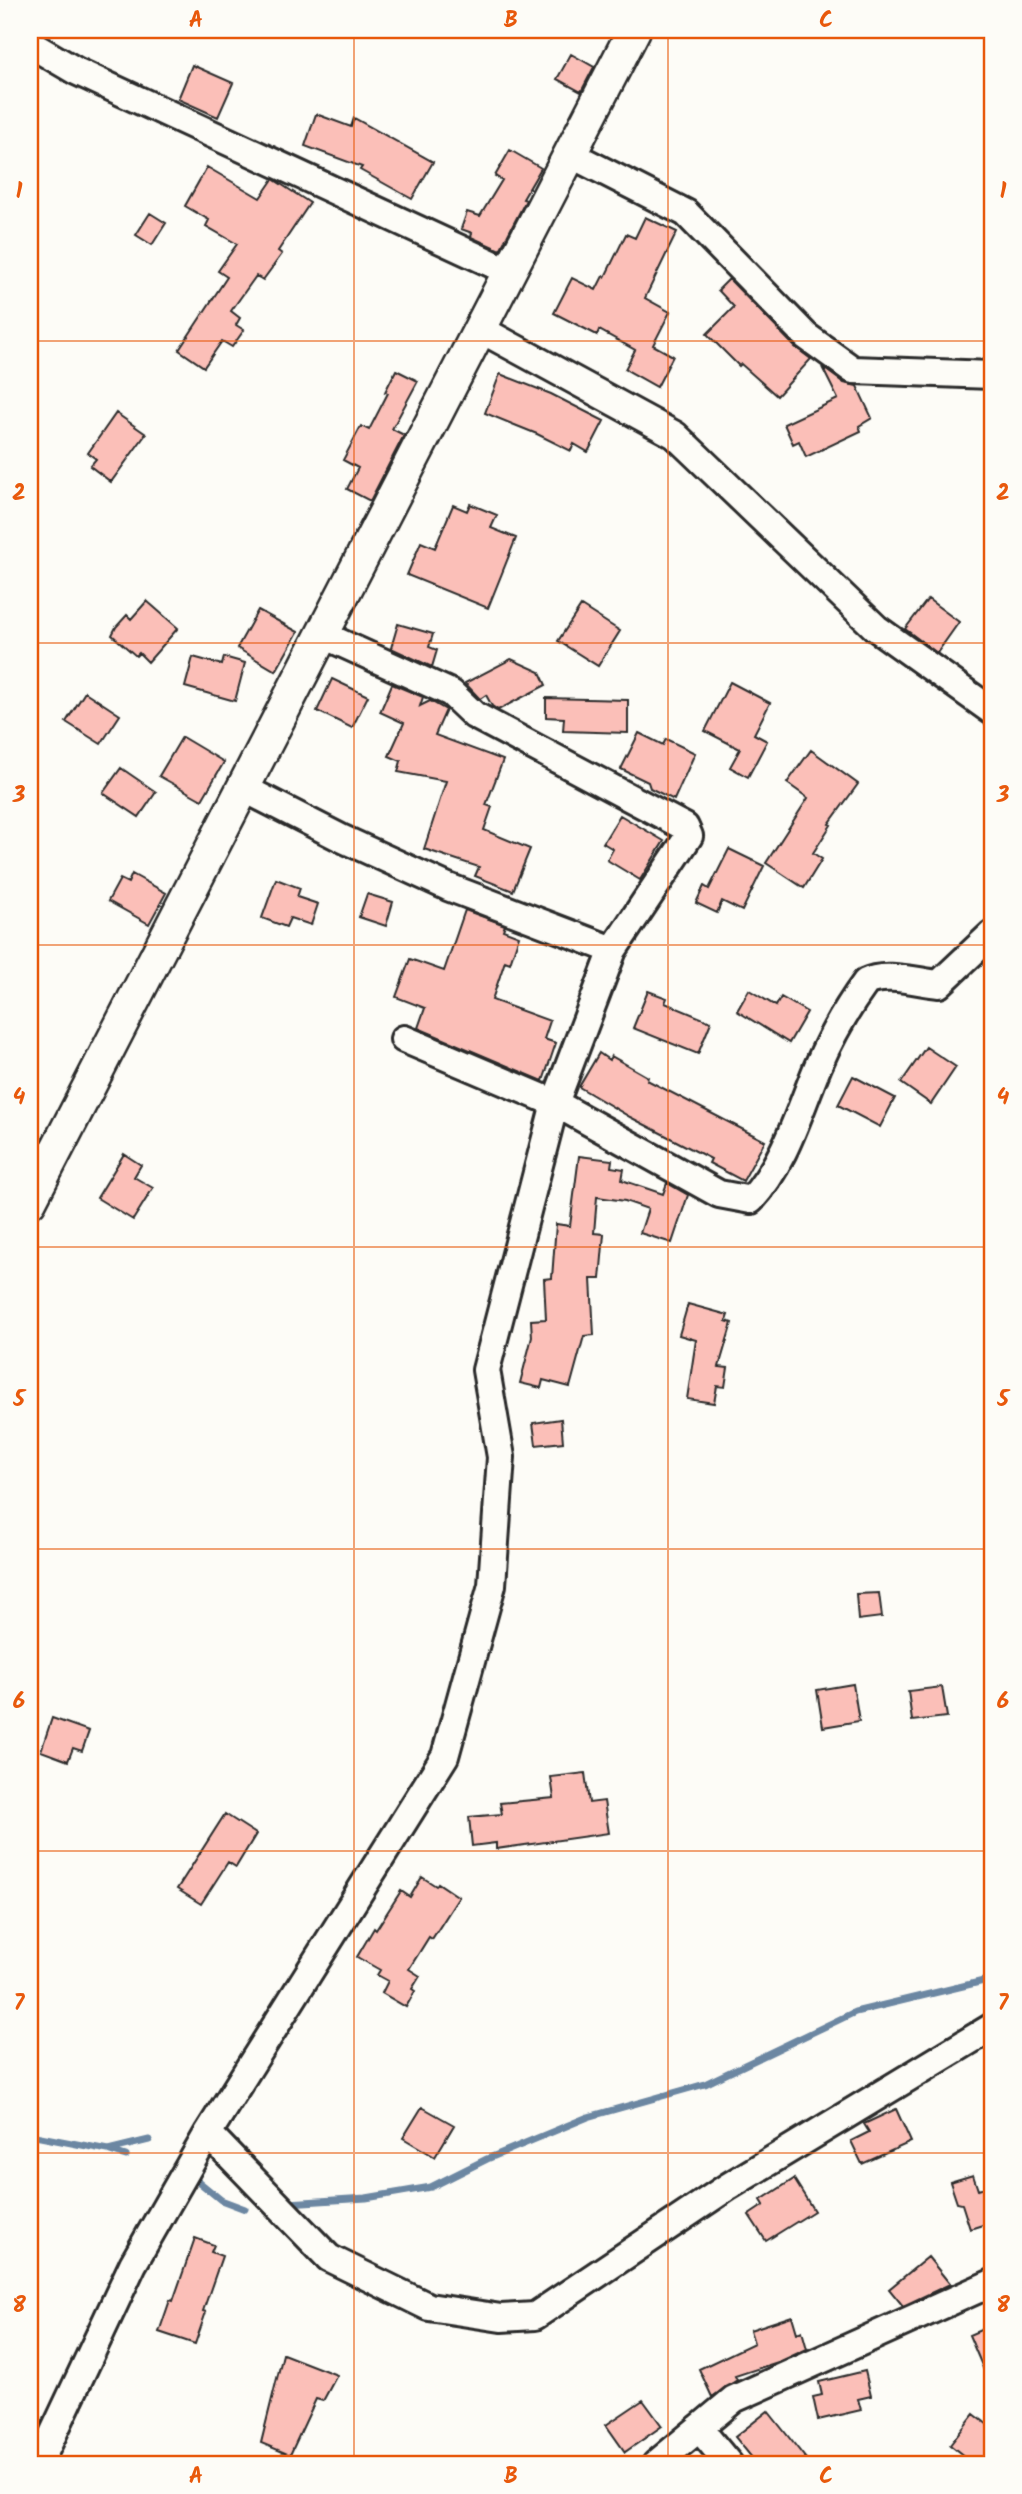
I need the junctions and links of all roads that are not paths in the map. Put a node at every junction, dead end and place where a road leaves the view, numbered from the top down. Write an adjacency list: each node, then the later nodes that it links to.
1 (634, 30): 3 (street)
2 (30, 44): 4 (street)
3 (570, 154): 4 (street); 6 (street)
4 (509, 272): 5 (street)
5 (480, 329): 7 (street); 8 (street)
6 (992, 375)
7 (321, 634): 9 (street); 11 (street)
8 (992, 711)
9 (243, 788): 11 (street); 14 (street)
10 (992, 934): 13 (street)
11 (613, 950): 13 (street)
12 (404, 1040): 13 (street)
13 (555, 1103): 16 (street)
14 (30, 1201)
15 (992, 2027): 16 (street)
16 (208, 2133): 19 (street)
17 (992, 2283): 18 (street)
18 (699, 2428): 20 (street); 21 (street)
19 (39, 2464)
20 (656, 2464)
21 (729, 2464)

